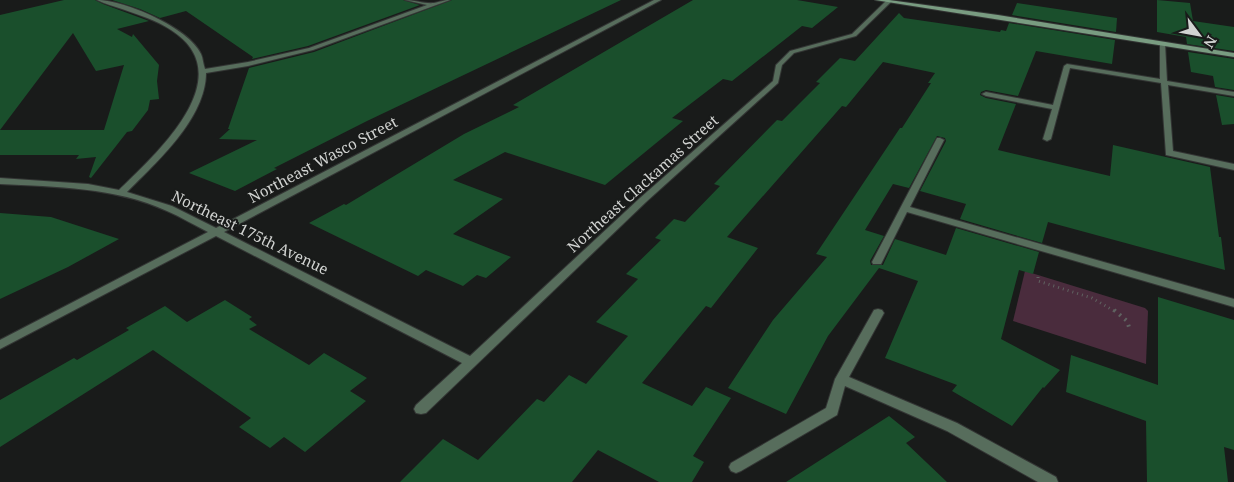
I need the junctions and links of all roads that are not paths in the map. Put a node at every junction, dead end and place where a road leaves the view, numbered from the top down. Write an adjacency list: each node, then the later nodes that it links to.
1 (100, 0): 10 (street)
2 (408, 0): 7 (street)
3 (447, 0): 7 (street)
4 (658, 0): 21 (street, Northeast Wasco Street)
5 (878, 0): 6 (street)
6 (889, 1): 8 (street); 26 (street, Northeast Clackamas Street)
7 (432, 5): 10 (street)
8 (1162, 43): 9 (street); 11 (street)
9 (1234, 55)
10 (204, 71): 19 (street)
11 (1164, 82): 13 (street); 14 (street); 17 (street)
12 (986, 94): 14 (street)
13 (1234, 94)
14 (1054, 107): 15 (street)
15 (1047, 139)
16 (940, 140): 20 (street)
17 (1234, 167)
18 (0, 181): 19 (street, Northeast 175th Avenue)
19 (121, 192): 21 (street, Northeast 175th Avenue)
20 (906, 209): 22 (street); 23 (street)
21 (217, 231): 25 (street, Northeast Wasco Street); 26 (street, Northeast 175th Avenue)
22 (878, 262)
23 (1234, 303)
24 (878, 313): 27 (street)
25 (0, 345)
26 (472, 362): 28 (street, Northeast Clackamas Street)
27 (841, 379): 29 (street); 30 (street)
28 (421, 409)
29 (736, 468)
30 (1052, 482)

